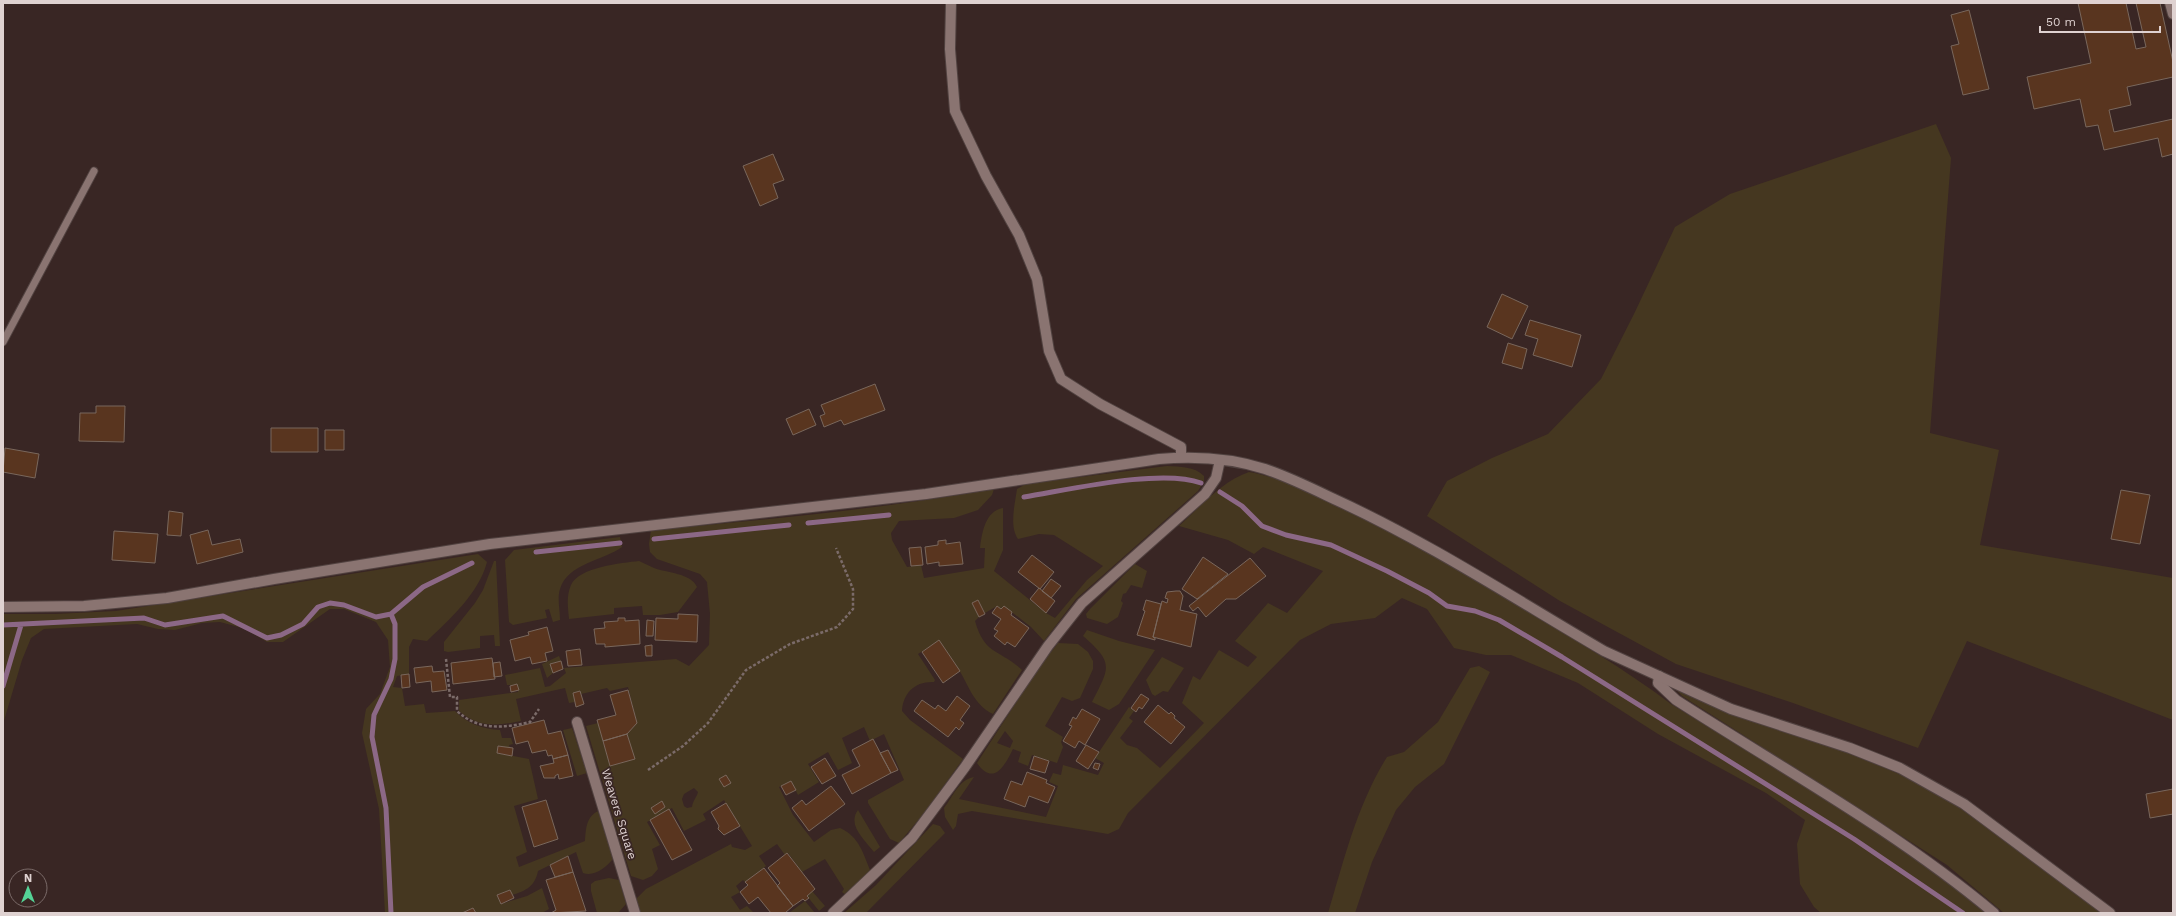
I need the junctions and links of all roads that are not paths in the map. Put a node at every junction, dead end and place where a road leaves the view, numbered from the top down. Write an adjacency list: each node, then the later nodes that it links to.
1 (951, 3): 6 (street)
2 (2170, 3): 3 (street)
3 (2173, 14)
4 (94, 171): 5 (lane)
5 (3, 342)
6 (1181, 457): 7 (street); 8 (street)
7 (1220, 460): 9 (street); 12 (street)
8 (3, 607)
9 (1659, 676): 13 (street); 14 (street)
10 (576, 722): 11 (street, Weavers Square)
11 (635, 913)
12 (834, 913)
13 (1994, 913)
14 (2110, 913)

